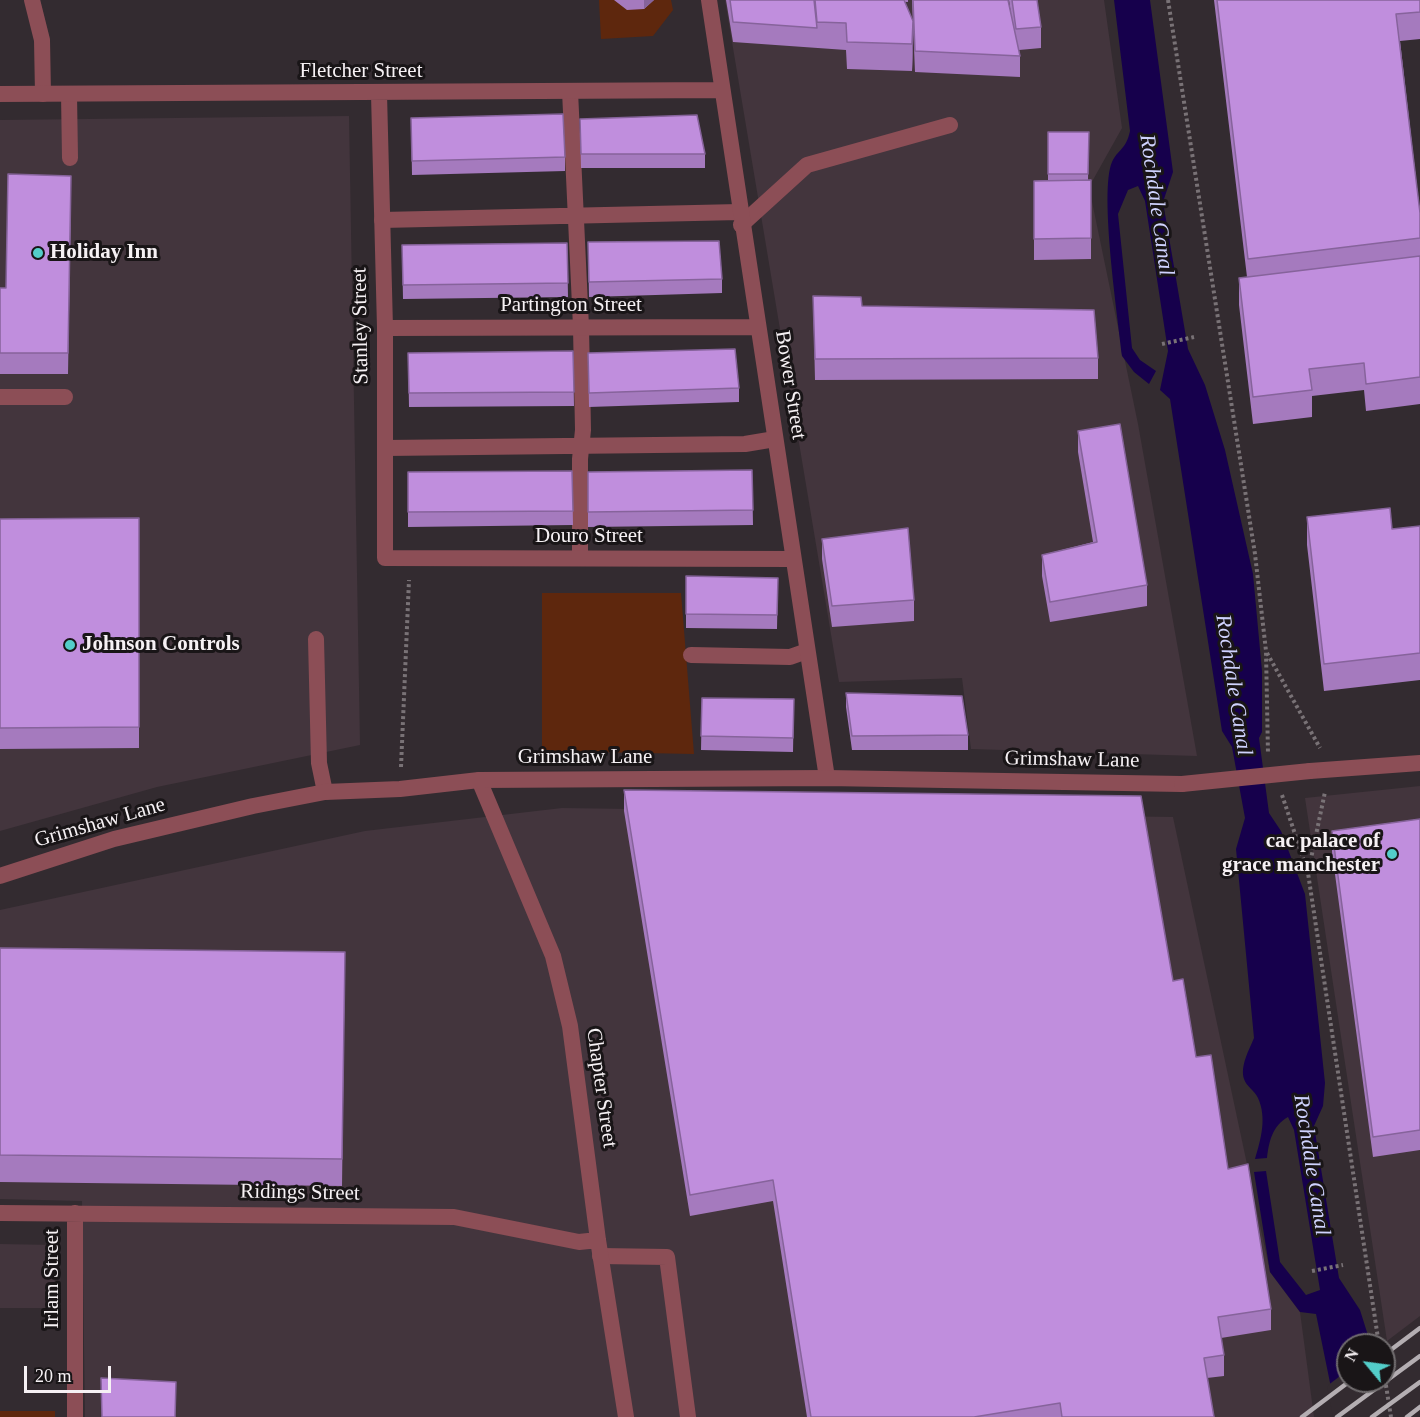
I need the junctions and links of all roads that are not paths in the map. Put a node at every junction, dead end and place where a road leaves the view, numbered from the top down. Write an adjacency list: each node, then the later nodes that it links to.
1 (32, 0): 6 (street)
2 (709, 0): 3 (street, Bower Street)
3 (721, 90): 4 (street, Fletcher Street); 12 (street, Bower Street)
4 (570, 91): 8 (street, Fletcher Street); 11 (street)
5 (0, 94): 6 (street, Fletcher Street)
6 (43, 94): 7 (street, Fletcher Street)
7 (69, 94): 8 (street, Fletcher Street); 10 (street)
8 (379, 94): 13 (street, Stanley Street)
9 (950, 125): 12 (street)
10 (70, 158)
11 (576, 216): 12 (street); 13 (street); 14 (street)
12 (740, 218): 15 (street, Bower Street)
13 (382, 220): 16 (street, Stanley Street)
14 (581, 327): 15 (street, Partington Street); 16 (street, Partington Street); 20 (street)
15 (758, 327): 19 (street, Bower Street)
16 (385, 328): 21 (street, Stanley Street)
17 (0, 397): 18 (street)
18 (65, 397)
19 (775, 439): 20 (street); 24 (street, Bower Street)
20 (582, 445): 21 (street); 23 (street)
21 (385, 448): 22 (street, Stanley Street)
22 (385, 558): 23 (street, Douro Street)
23 (580, 558): 24 (street, Douro Street)
24 (793, 559): 26 (street, Bower Street)
25 (316, 639): 31 (street)
26 (807, 651): 27 (street); 29 (street, Bower Street)
27 (691, 655)
28 (1420, 763): 29 (street, Grimshaw Lane, bridge)
29 (827, 778): 30 (street, Grimshaw Lane)
30 (479, 780): 31 (street, Grimshaw Lane); 35 (street, Chapter Street)
31 (325, 792): 32 (street, Grimshaw Lane)
32 (0, 876)
33 (0, 1213): 34 (street, Ridings Street)
34 (75, 1213): 35 (street, Ridings Street); 36 (street, Irlam Street)
35 (599, 1248): 37 (street, Chapter Street); 38 (street, Ridings Street)
36 (75, 1417)
37 (626, 1417)
38 (688, 1417)

